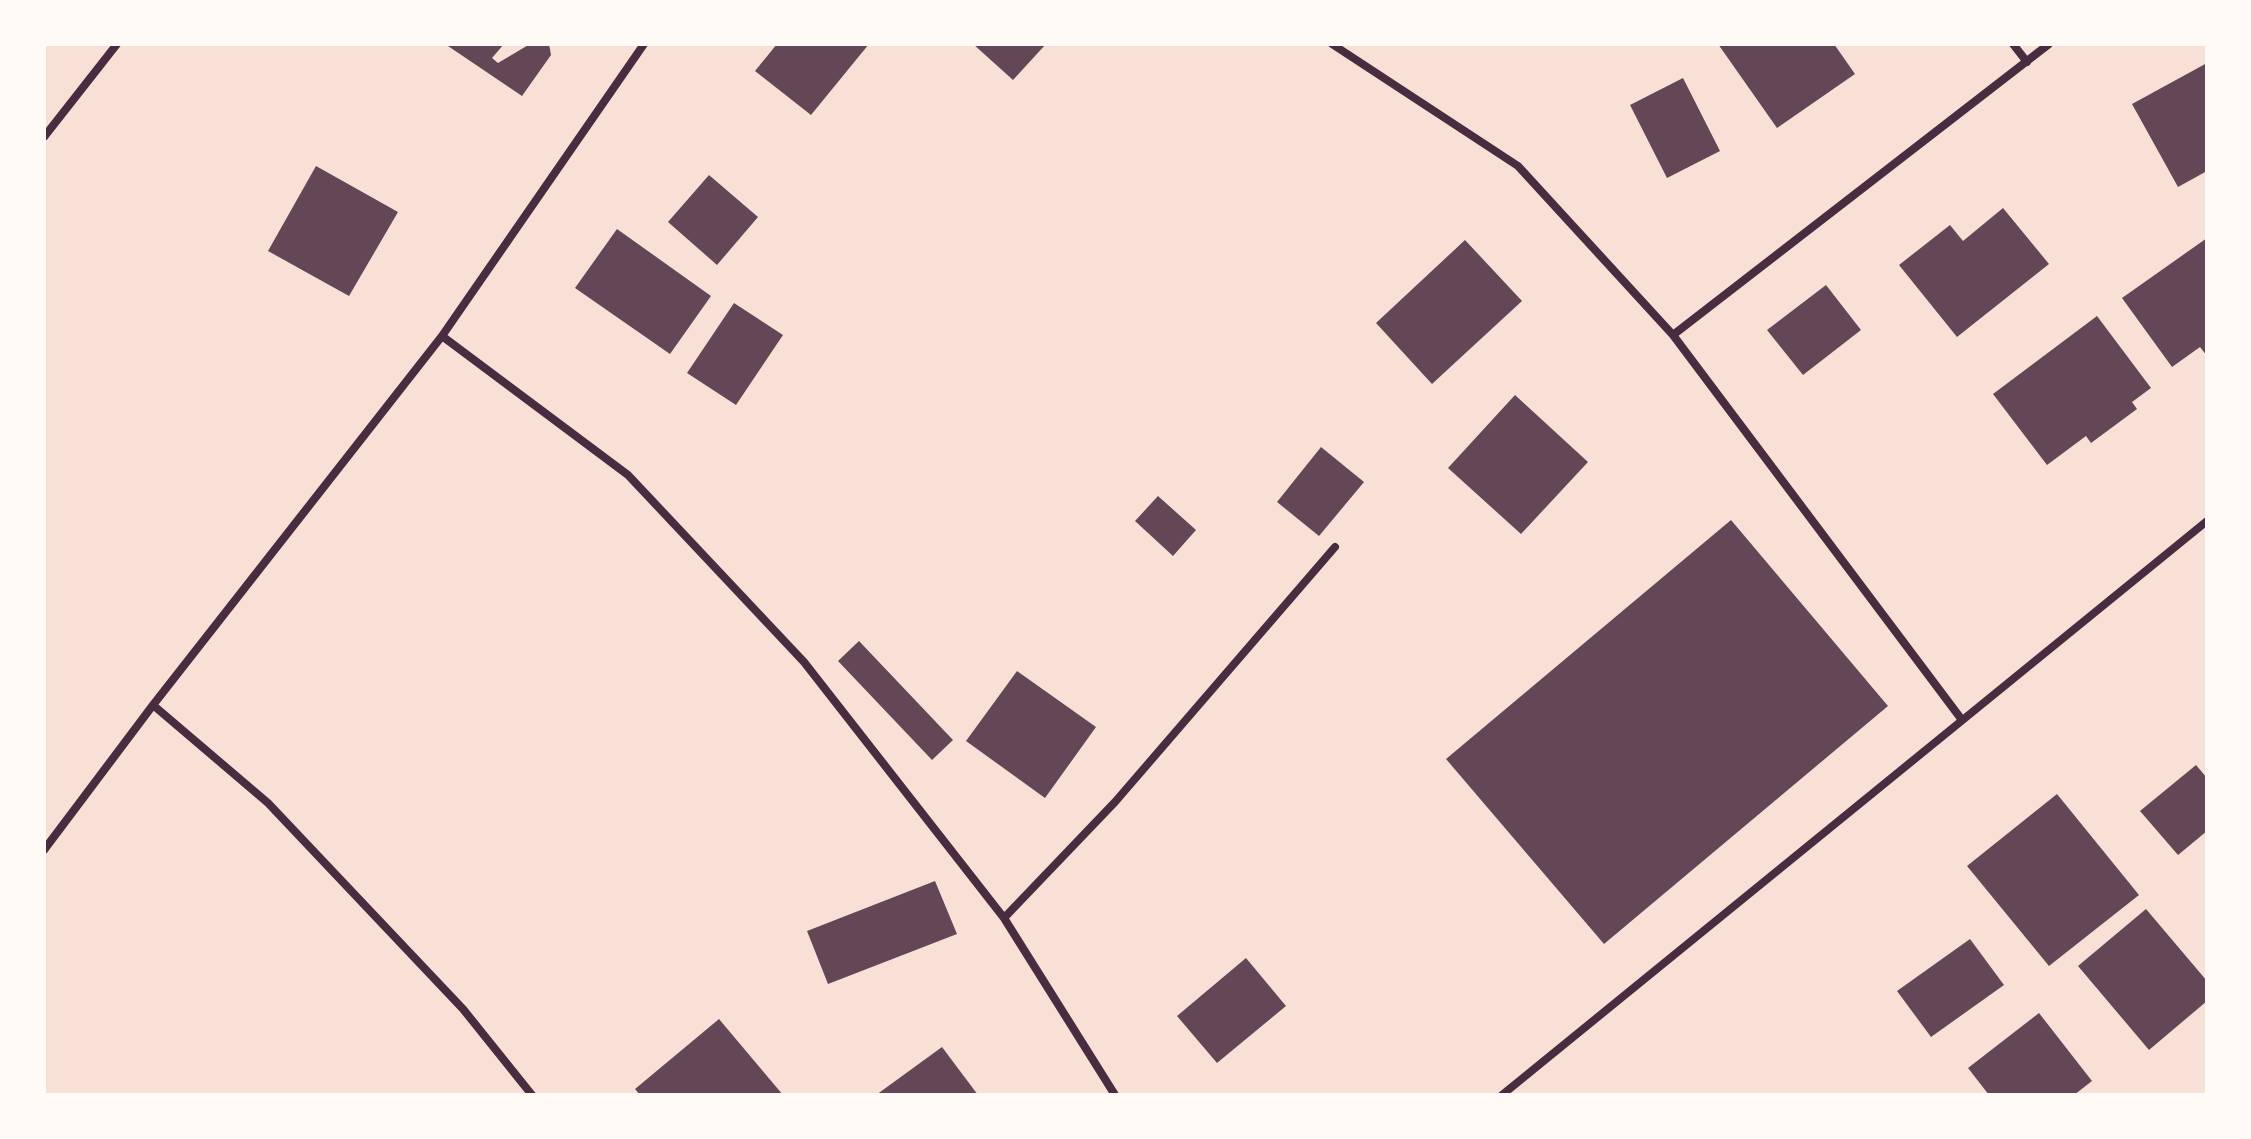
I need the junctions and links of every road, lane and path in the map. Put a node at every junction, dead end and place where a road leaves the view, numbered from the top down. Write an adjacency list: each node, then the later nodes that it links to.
1 (117, 44): 7 (street)
2 (644, 44): 9 (street)
3 (1332, 44): 8 (street)
4 (2013, 44): 6 (street)
5 (2049, 44): 6 (street)
6 (2027, 62): 8 (street)
7 (44, 137)
8 (1673, 335): 13 (street)
9 (442, 336): 12 (street); 15 (street)
10 (2207, 521): 13 (street)
11 (1335, 547): 15 (street)
12 (153, 705): 14 (street); 16 (street)
13 (1962, 720): 18 (street)
14 (44, 850)
15 (1004, 918): 17 (street)
16 (532, 1095)
17 (1115, 1095)
18 (1502, 1095)

